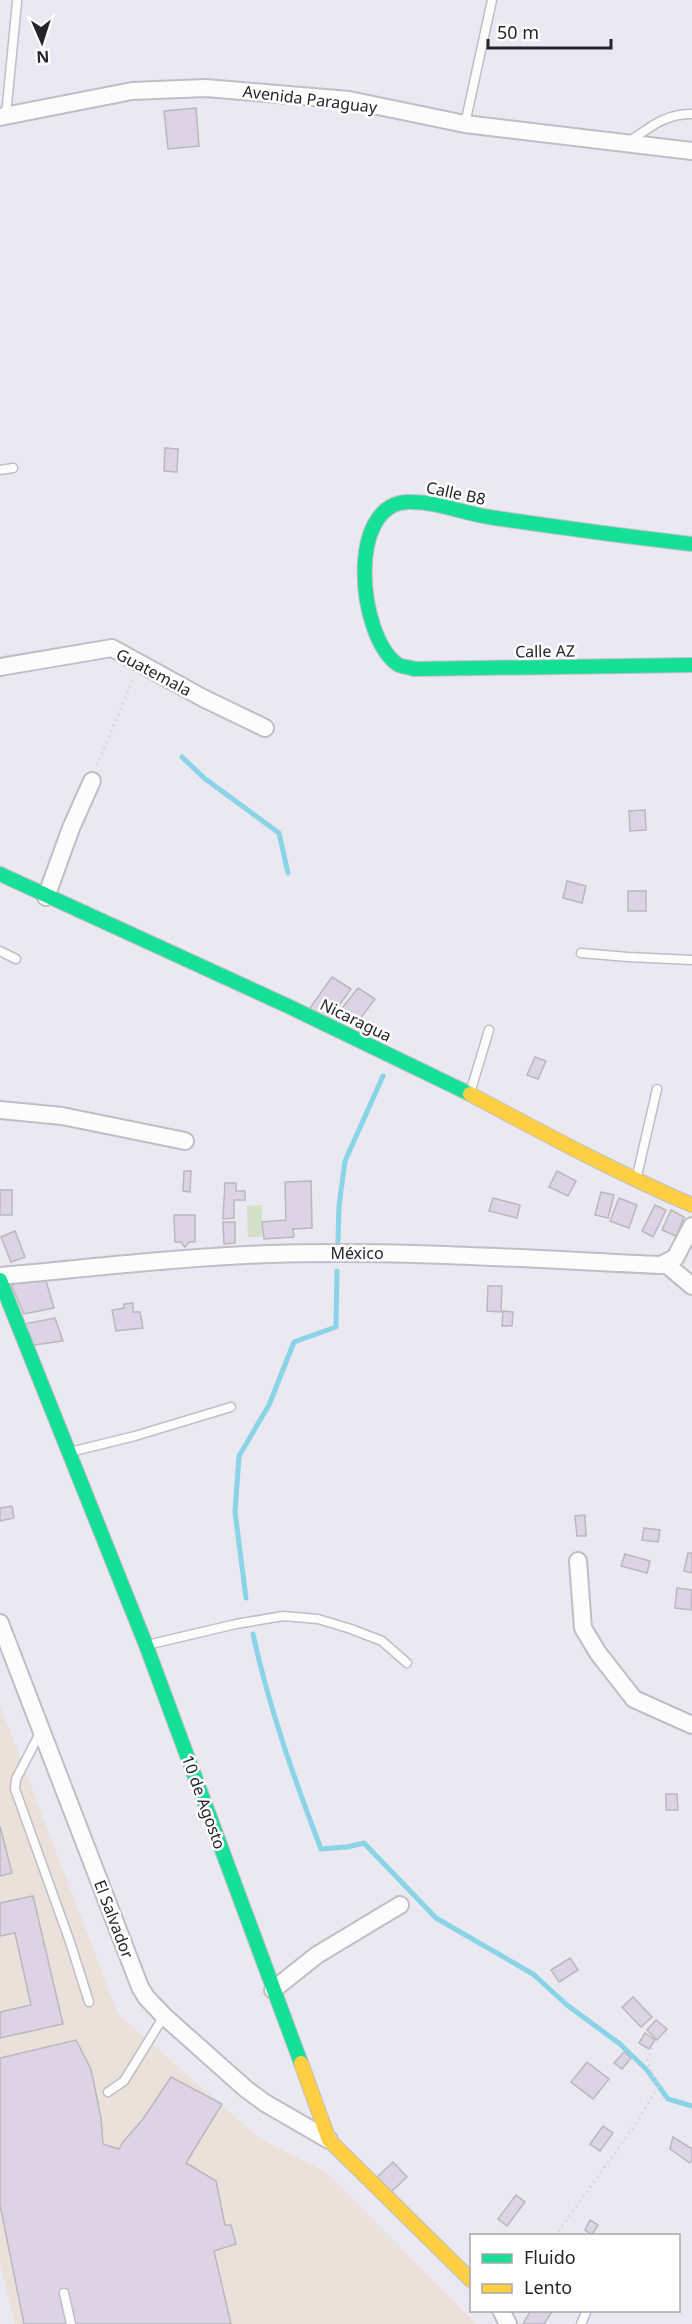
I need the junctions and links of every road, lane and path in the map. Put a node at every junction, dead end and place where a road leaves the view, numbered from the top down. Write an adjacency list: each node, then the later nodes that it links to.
1 (492, 0): 5 (lane)
2 (17, 2): 4 (lane)
3 (692, 114): 6 (lane)
4 (3, 116): 5 (street, Avenida Paraguay)
5 (465, 124): 6 (street, Avenida Paraguay)
6 (628, 143): 7 (street, Avenida Paraguay)
7 (692, 151)
8 (13, 468): 9 (lane)
9 (0, 470)
10 (692, 544): 12 (street, Calle B8)
11 (139, 662): 14 (street, Guatemala); 15 (street, Guatemala); 16 (path)
12 (399, 666): 13 (street, Calle AZ)
13 (692, 666)
14 (0, 667)
15 (265, 728)
16 (99, 759)
17 (92, 781): 19 (street)
18 (0, 874): 19 (street, Nicaragua)
19 (46, 897): 26 (street, Nicaragua)
20 (0, 951): 22 (lane)
21 (581, 953): 23 (lane)
22 (16, 959)
23 (692, 960)
24 (489, 1030): 26 (lane)
25 (657, 1089): 29 (lane)
26 (470, 1094): 29 (street, Nicaragua)
27 (0, 1110): 28 (street)
28 (185, 1141)
29 (636, 1180): 30 (street, Nicaragua)
30 (692, 1205)
31 (692, 1226): 32 (street)
32 (666, 1264): 33 (street, México); 34 (street)
33 (0, 1278): 36 (street, 10 de Agosto)
34 (692, 1287)
35 (231, 1407): 36 (lane)
36 (69, 1452): 39 (street, 10 de Agosto)
37 (578, 1560): 41 (street)
38 (0, 1623): 42 (street, El Salvador)
39 (146, 1645): 40 (lane); 44 (street, 10 de Agosto)
40 (407, 1663)
41 (692, 1725)
42 (42, 1731): 45 (lane); 46 (street, El Salvador)
43 (400, 1905): 44 (street)
44 (273, 1990): 49 (street, 10 de Agosto)
45 (89, 2002)
46 (164, 2016): 48 (lane); 49 (street, El Salvador)
47 (653, 2047): 50 (path)
48 (108, 2092)
49 (329, 2140): 51 (street, 10 de Agosto)
50 (556, 2234)
51 (470, 2280)
52 (63, 2293): 53 (lane)
53 (70, 2324)

